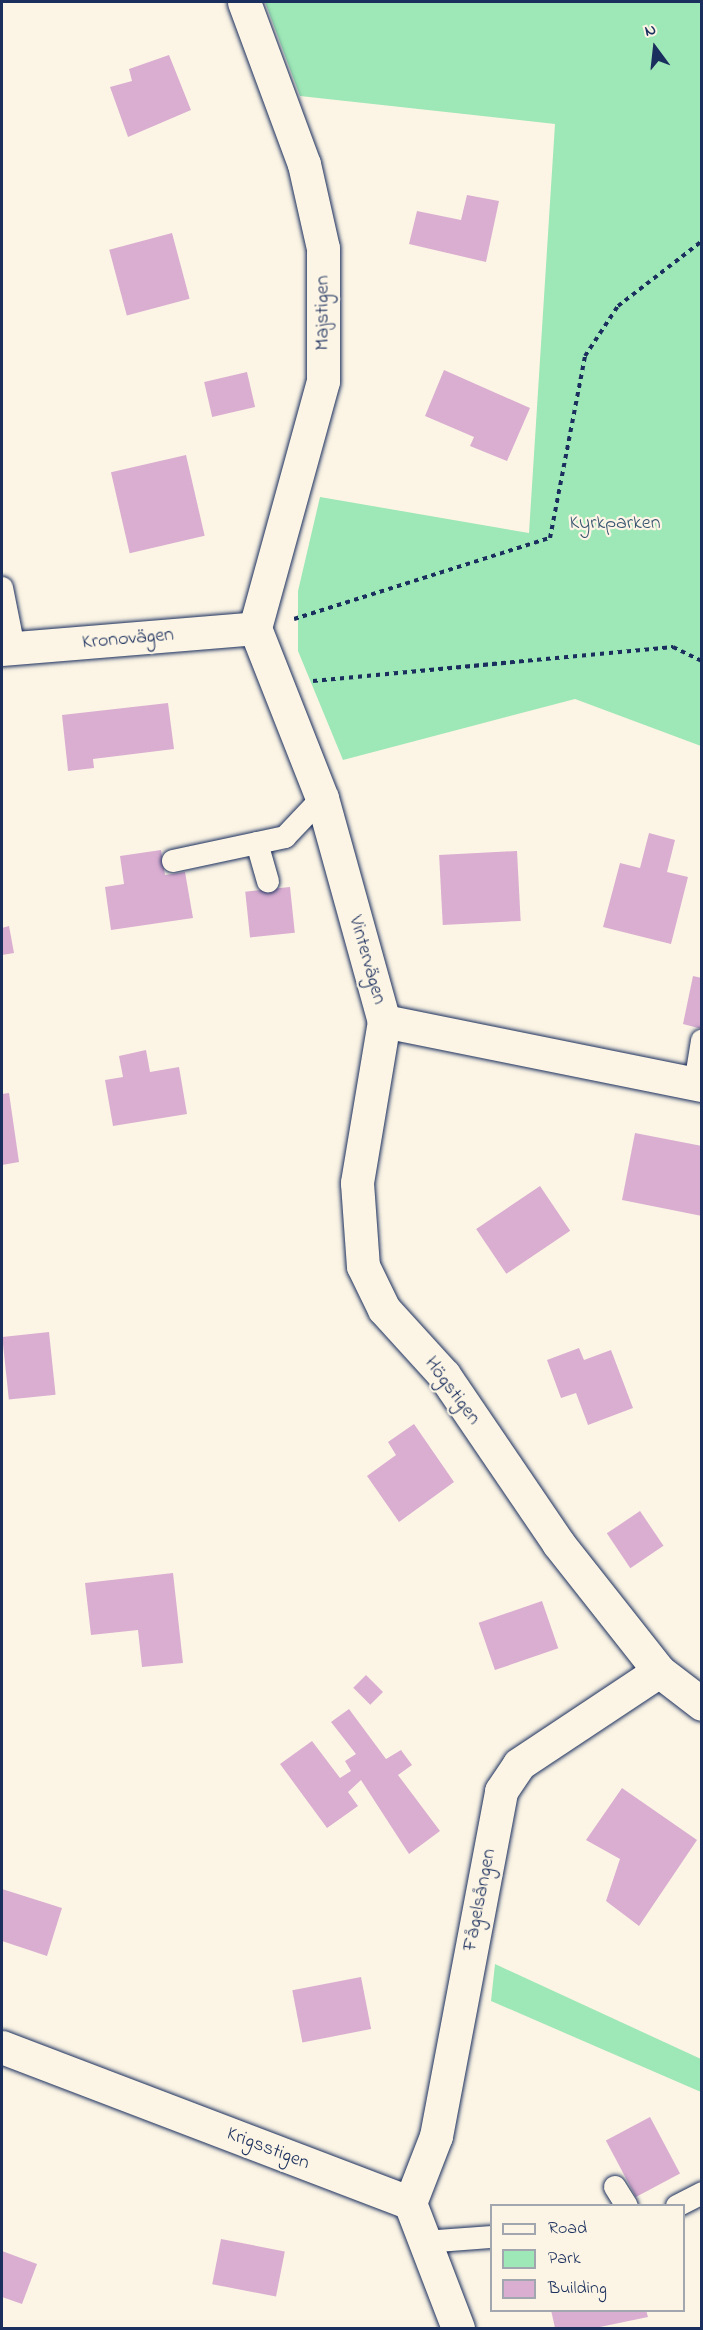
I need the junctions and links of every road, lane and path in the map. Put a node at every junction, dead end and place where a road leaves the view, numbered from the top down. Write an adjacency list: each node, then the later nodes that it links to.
1 (244, 2): 4 (street, Majstigen)
2 (702, 241): 4 (path)
3 (2, 588): 5 (lane)
4 (255, 628): 5 (street, Kronovägen); 7 (street, Vintervägen)
5 (8, 649)
6 (702, 661): 7 (path)
7 (277, 684): 8 (street, Vintervägen)
8 (322, 798): 9 (lane); 12 (street, Vintervägen)
9 (257, 843): 10 (lane); 11 (lane)
10 (173, 861)
11 (268, 880)
12 (384, 1021): 14 (street, Vintervägen); 15 (street, Högstigen)
13 (702, 1041): 14 (lane)
14 (698, 1085)
15 (659, 1671): 16 (street, Högstigen); 19 (street, Fågelsången)
16 (702, 1704)
17 (2, 2047): 19 (street, Krigsstigen)
18 (702, 2193): 20 (lane)
19 (410, 2203): 22 (street)
20 (679, 2204)
21 (490, 2236): 22 (lane)
22 (425, 2242): 23 (street)
23 (458, 2328)

